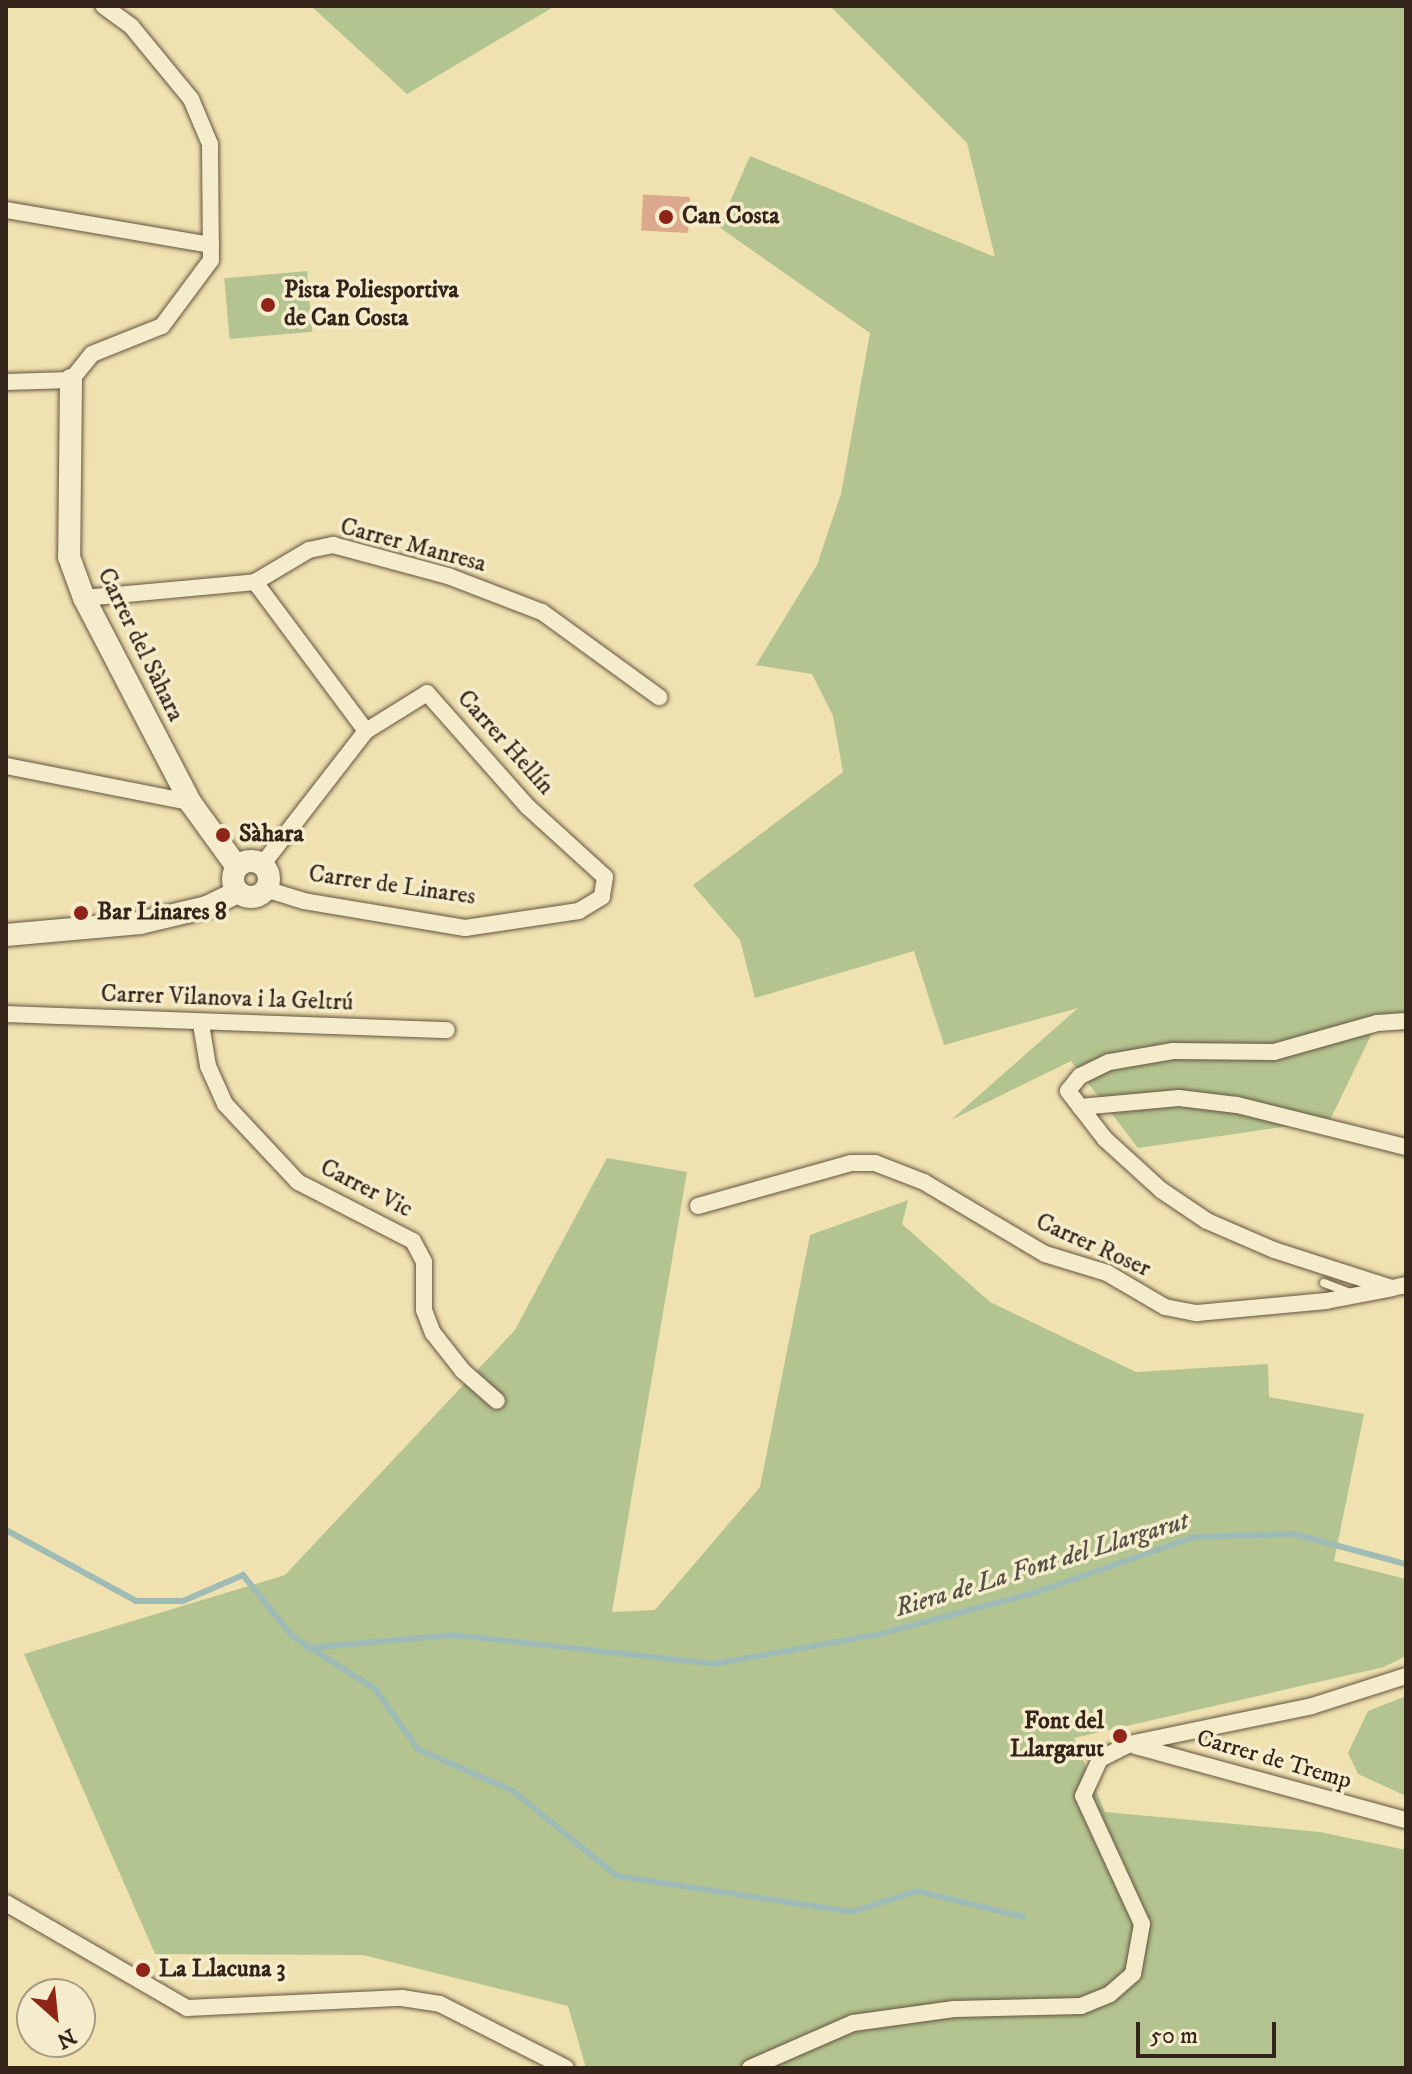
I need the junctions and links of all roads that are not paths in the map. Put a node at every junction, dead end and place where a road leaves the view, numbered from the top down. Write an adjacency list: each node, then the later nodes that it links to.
1 (103, 6): 3 (street)
2 (6, 210): 3 (street)
3 (211, 245): 4 (street)
4 (71, 380): 5 (street); 7 (street, Carrer del Sàhara)
5 (6, 382)
6 (255, 582): 7 (street, Carrer Manresa); 8 (street, Carrer Manresa); 9 (street)
7 (84, 598): 11 (street, Carrer del Sàhara)
8 (659, 697)
9 (366, 731): 12 (street, Carrer Hellín); 16 (street, Carrer Hellín)
10 (6, 766): 11 (street)
11 (190, 802): 13 (street, Carrer del Sàhara)
12 (262, 865): 13 (street); 14 (street)
13 (237, 867): 15 (street)
14 (265, 889): 15 (street); 16 (street, Carrer de Linares)
15 (238, 892): 17 (street)
16 (602, 897)
17 (6, 935)
18 (6, 1014): 20 (street, Carrer Vilanova i la Geltrú)
19 (1406, 1021): 22 (street)
20 (201, 1024): 21 (street, Carrer Vilanova i la Geltrú); 28 (street, Carrer Vic)
21 (447, 1030)
22 (1080, 1107): 23 (street); 26 (street)
23 (1406, 1147)
24 (698, 1206): 27 (street, Carrer Roser)
25 (1324, 1283): 27 (lane)
26 (1399, 1287): 27 (street, Carrer Roser)
27 (1355, 1296)
28 (497, 1401)
29 (1406, 1676): 30 (street)
30 (1129, 1744): 31 (street, Carrer de Tremp); 34 (street)
31 (1406, 1820)
32 (6, 1903): 33 (street)
33 (566, 2068)
34 (750, 2068)

